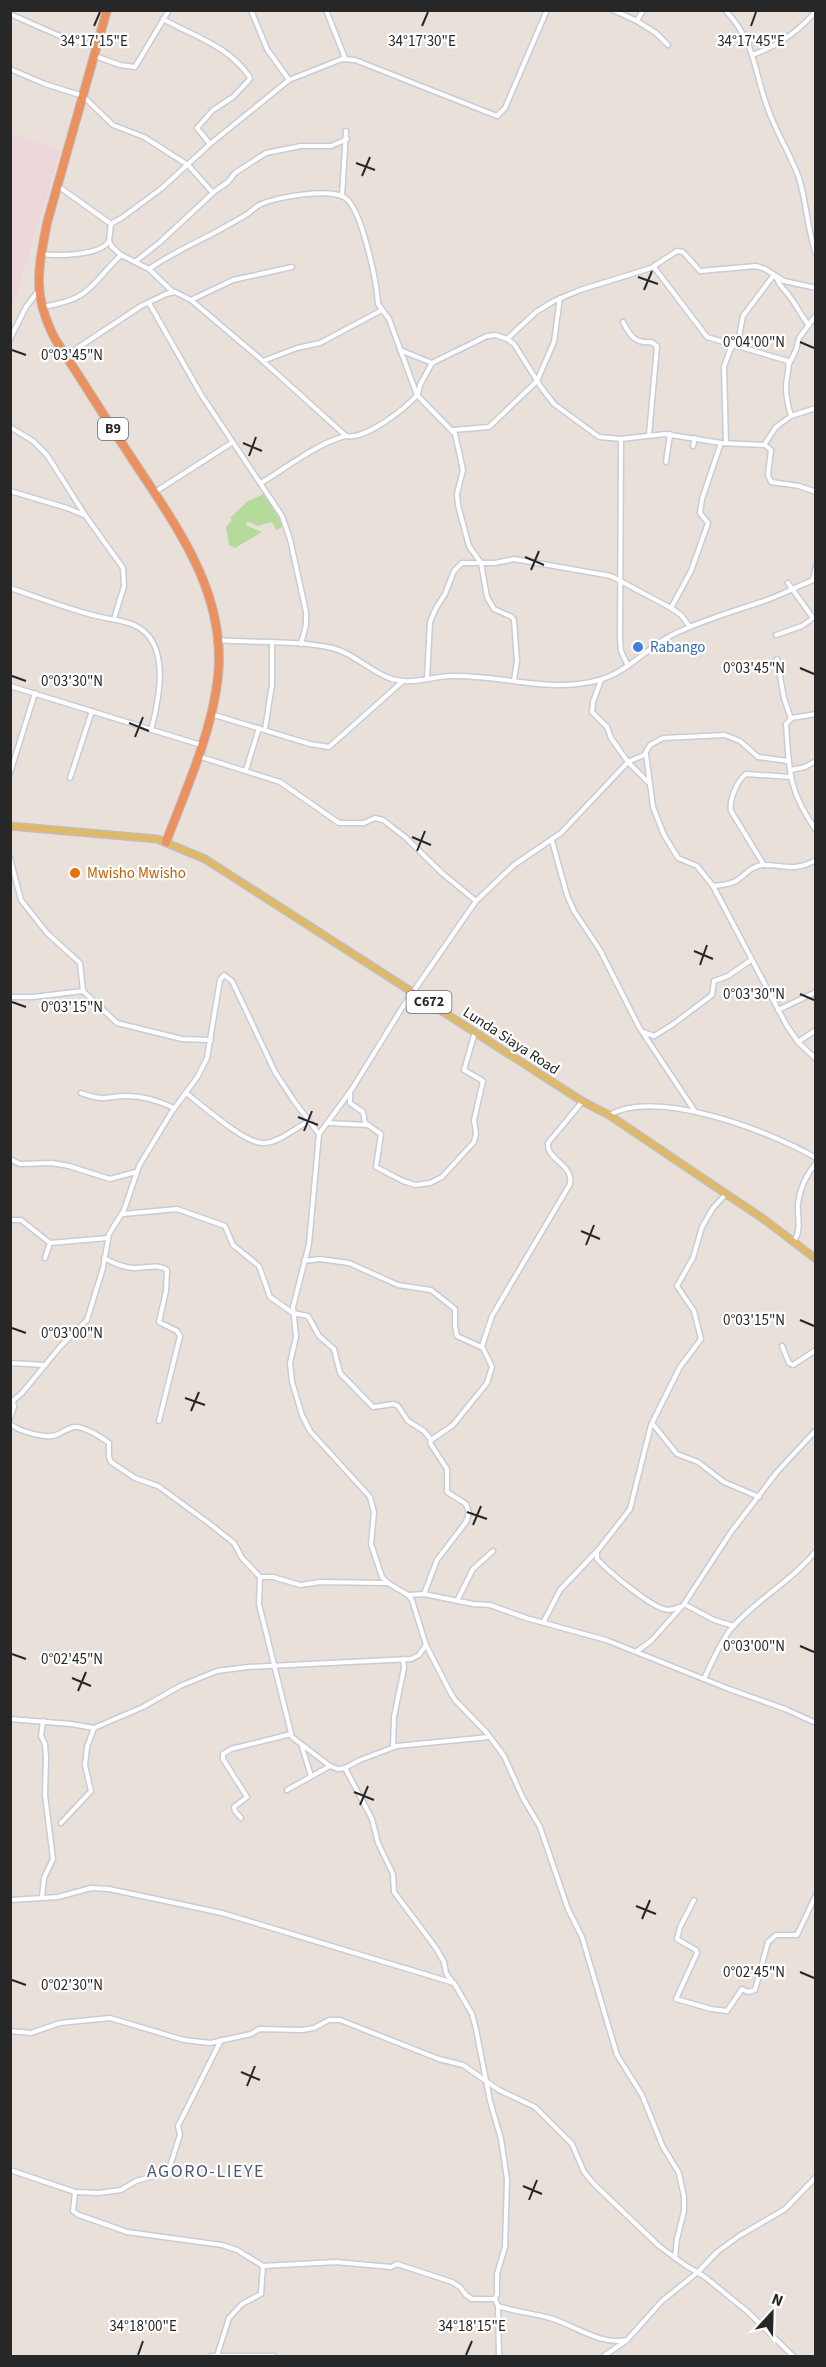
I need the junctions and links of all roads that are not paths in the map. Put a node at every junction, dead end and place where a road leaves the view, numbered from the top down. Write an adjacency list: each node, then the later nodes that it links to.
1 (107, 10): 14 (highway, B9)
2 (169, 10): 11 (street)
3 (251, 10): 19 (street)
4 (326, 10): 17 (street)
5 (546, 10): 17 (street)
6 (613, 10): 12 (street)
7 (643, 10): 12 (street)
8 (725, 10): 16 (street)
9 (816, 11): 16 (street)
10 (10, 14): 14 (street)
11 (163, 19): 15 (street); 23 (street)
12 (637, 21): 13 (street)
13 (668, 45)
14 (96, 47): 15 (highway, B9)
15 (94, 56): 20 (highway, B9)
16 (752, 56): 31 (street)
17 (345, 58): 19 (street)
18 (10, 69): 20 (street)
19 (289, 80): 23 (street)
20 (83, 96): 24 (street); 25 (highway, B9)
21 (346, 131): 22 (street)
22 (347, 139): 26 (street); 27 (street)
23 (210, 144): 24 (street)
24 (188, 165): 26 (street); 28 (street)
25 (57, 186): 28 (street); 30 (highway, B9)
26 (213, 193): 33 (street)
27 (342, 196): 36 (street); 45 (street)
28 (111, 224): 29 (street)
29 (109, 241): 30 (street); 32 (street)
30 (40, 254): 39 (highway, B9)
31 (816, 254)
32 (121, 255): 33 (street); 44 (street)
33 (135, 262): 36 (street)
34 (292, 267): 42 (street)
35 (654, 267): 37 (street); 41 (street); 51 (street)
36 (149, 269): 40 (street)
37 (774, 276): 38 (street); 48 (street); 51 (street)
38 (816, 288)
39 (39, 290): 44 (highway, B9); 50 (street)
40 (173, 292): 42 (street); 43 (street)
41 (560, 298): 49 (street); 57 (street)
42 (191, 300): 54 (street)
43 (149, 303): 53 (street); 68 (street)
44 (42, 307): 53 (highway, B9)
45 (382, 310): 52 (street); 54 (street)
46 (816, 315): 48 (street)
47 (623, 322): 64 (street)
48 (809, 326): 56 (street)
49 (507, 339): 55 (street); 57 (street)
50 (11, 340)
51 (734, 345): 56 (street); 69 (street)
52 (400, 350): 55 (street); 58 (street)
53 (66, 355): 76 (highway, B9)
54 (263, 361): 65 (street)
55 (432, 363): 58 (street)
56 (789, 365): 60 (street)
57 (537, 381): 62 (street); 67 (street)
58 (418, 397): 62 (street); 65 (street)
59 (816, 408): 60 (street)
60 (791, 416): 70 (street)
61 (10, 427): 77 (street)
62 (453, 430): 78 (street)
63 (670, 434): 64 (street); 66 (street); 72 (street)
64 (649, 435): 67 (street)
65 (346, 436): 73 (street)
66 (695, 438): 69 (street); 71 (street)
67 (621, 439): 81 (street)
68 (232, 442): 73 (street); 76 (street)
69 (724, 443): 70 (street); 85 (street)
70 (764, 445): 75 (street)
71 (693, 446)
72 (666, 462)
73 (261, 483): 91 (street)
74 (10, 491): 77 (street)
75 (816, 492)
76 (154, 493): 89 (highway, B9)
77 (85, 515): 86 (street)
78 (481, 563): 81 (street); 94 (street); 95 (street)
79 (816, 566): 80 (street)
80 (814, 579): 84 (street)
81 (621, 580): 85 (street); 93 (street)
82 (788, 583): 84 (street)
83 (10, 588): 86 (street)
84 (791, 589): 87 (street); 88 (street)
85 (671, 608): 87 (street)
86 (114, 619): 106 (street)
87 (690, 627): 93 (street)
88 (776, 634)
89 (218, 640): 90 (street); 101 (highway, B9)
90 (272, 644): 91 (street); 105 (street)
91 (301, 644): 97 (street)
92 (777, 659): 103 (street)
93 (628, 666): 96 (street)
94 (427, 678): 95 (street); 97 (street)
95 (514, 680): 96 (street)
96 (601, 680): 112 (street)
97 (403, 681): 105 (street)
98 (10, 686): 99 (street)
99 (35, 693): 100 (street); 115 (street)
100 (92, 711): 106 (street); 117 (street)
101 (210, 714): 104 (street); 107 (highway, B9)
102 (816, 714): 103 (street)
103 (791, 718): 110 (street)
104 (258, 728): 105 (street); 113 (street)
105 (265, 729)
106 (151, 730): 107 (street)
107 (201, 745): 109 (highway, B9)
108 (646, 752): 110 (street); 112 (street); 118 (street)
109 (197, 756): 113 (street); 122 (highway, B9)
110 (788, 761): 114 (street)
111 (816, 761): 114 (street)
112 (628, 762): 118 (street); 121 (street)
113 (246, 770): 127 (street)
114 (790, 770): 116 (street)
115 (10, 773)
116 (791, 777): 120 (street); 125 (street)
117 (70, 778)
118 (649, 783): 126 (street)
119 (10, 826): 122 (main road, Lunda Siaya Road / C672)
120 (816, 830)
121 (552, 841): 127 (street); 134 (street)
122 (166, 842): 130 (main road, Lunda Siaya Road / C672)
123 (10, 858): 129 (street)
124 (816, 860): 125 (street)
125 (764, 865): 126 (street)
126 (713, 886): 128 (street)
127 (476, 901): 130 (street)
128 (752, 960): 133 (street); 134 (street)
129 (83, 992): 132 (street); 137 (street)
130 (413, 992): 136 (main road, Lunda Siaya Road / C672); 140 (street)
131 (816, 992): 133 (street)
132 (10, 997)
133 (778, 1010): 138 (street)
134 (639, 1027): 145 (street)
135 (816, 1030): 138 (street)
136 (475, 1031): 143 (main road, Lunda Siaya Road / C672); 149 (street)
137 (211, 1040): 142 (street); 147 (street)
138 (798, 1042): 139 (street)
139 (816, 1059)
140 (350, 1092): 148 (street); 149 (street)
141 (81, 1093): 144 (street)
142 (186, 1093): 144 (street); 147 (street)
143 (582, 1101): 146 (main road, Lunda Siaya Road / C672); 167 (street)
144 (174, 1108): 154 (street)
145 (694, 1110): 146 (street); 151 (street)
146 (609, 1115): 155 (main road, Lunda Siaya Road / C672)
147 (309, 1121): 150 (street)
148 (327, 1123): 149 (street); 150 (street)
149 (367, 1125)
150 (320, 1134): 164 (street)
151 (816, 1158)
152 (10, 1160): 154 (street)
153 (816, 1163): 159 (street)
154 (136, 1172): 156 (street)
155 (726, 1193): 159 (main road, Lunda Siaya Road / C672); 174 (street)
156 (122, 1214): 158 (street); 165 (street)
157 (10, 1220): 160 (street)
158 (108, 1238): 160 (street); 162 (street)
159 (794, 1241): 163 (main road, Lunda Siaya Road / C672)
160 (50, 1243): 161 (street)
161 (45, 1258)
162 (104, 1258): 170 (street); 173 (street)
163 (816, 1259)
164 (304, 1261): 165 (street); 167 (street)
165 (293, 1313): 177 (street); 183 (street)
166 (782, 1346): 168 (street)
167 (482, 1348): 177 (street)
168 (816, 1350)
169 (10, 1363): 170 (street)
170 (45, 1365): 171 (street)
171 (12, 1402): 172 (street)
172 (10, 1418)
173 (159, 1420)
174 (652, 1423): 178 (street); 180 (street)
175 (10, 1424): 182 (street)
176 (816, 1430): 178 (street)
177 (431, 1440): 185 (street)
178 (759, 1497): 189 (street)
179 (493, 1551): 187 (street)
180 (597, 1551): 189 (street); 190 (street)
181 (816, 1551): 191 (street)
182 (260, 1577): 183 (street); 195 (street)
183 (388, 1583): 186 (street)
184 (416, 1593): 185 (street); 186 (street); 188 (street)
185 (424, 1594): 187 (street)
186 (408, 1595): 188 (street)
187 (457, 1601): 190 (street)
188 (413, 1602): 192 (street)
189 (682, 1605): 191 (street); 193 (street)
190 (543, 1621): 193 (street)
191 (734, 1626): 196 (street)
192 (426, 1645): 194 (street); 202 (street)
193 (637, 1652): 196 (street)
194 (403, 1659): 195 (street); 204 (street)
195 (273, 1667): 200 (street); 201 (street)
196 (704, 1679): 199 (street)
197 (10, 1719): 198 (street)
198 (43, 1721): 200 (street); 212 (street)
199 (816, 1723)
200 (94, 1728): 210 (street)
201 (291, 1734): 203 (street); 209 (street)
202 (490, 1737): 204 (street); 222 (street)
203 (302, 1746): 205 (street); 207 (street)
204 (393, 1747): 206 (street)
205 (330, 1766): 206 (street); 207 (street)
206 (345, 1768): 215 (street)
207 (311, 1776): 208 (street)
208 (287, 1790)
209 (241, 1818)
210 (61, 1823)
211 (816, 1895): 214 (street)
212 (42, 1897): 213 (street); 215 (street)
213 (10, 1900)
214 (694, 1900)
215 (454, 1983): 218 (street)
216 (10, 2031): 217 (street)
217 (221, 2040): 218 (street); 221 (street)
218 (488, 2081): 222 (street); 225 (street)
219 (10, 2170): 221 (street)
220 (816, 2177): 224 (street)
221 (75, 2192): 223 (street)
222 (675, 2258): 224 (street)
223 (262, 2266): 225 (street); 229 (street)
224 (698, 2272): 227 (street); 233 (street)
225 (495, 2299): 226 (street)
226 (498, 2306): 227 (street); 231 (street)
227 (627, 2340): 232 (street)
228 (211, 2356): 229 (street)
229 (217, 2356): 230 (street)
230 (274, 2356)
231 (499, 2356)
232 (604, 2356)
233 (793, 2356)

